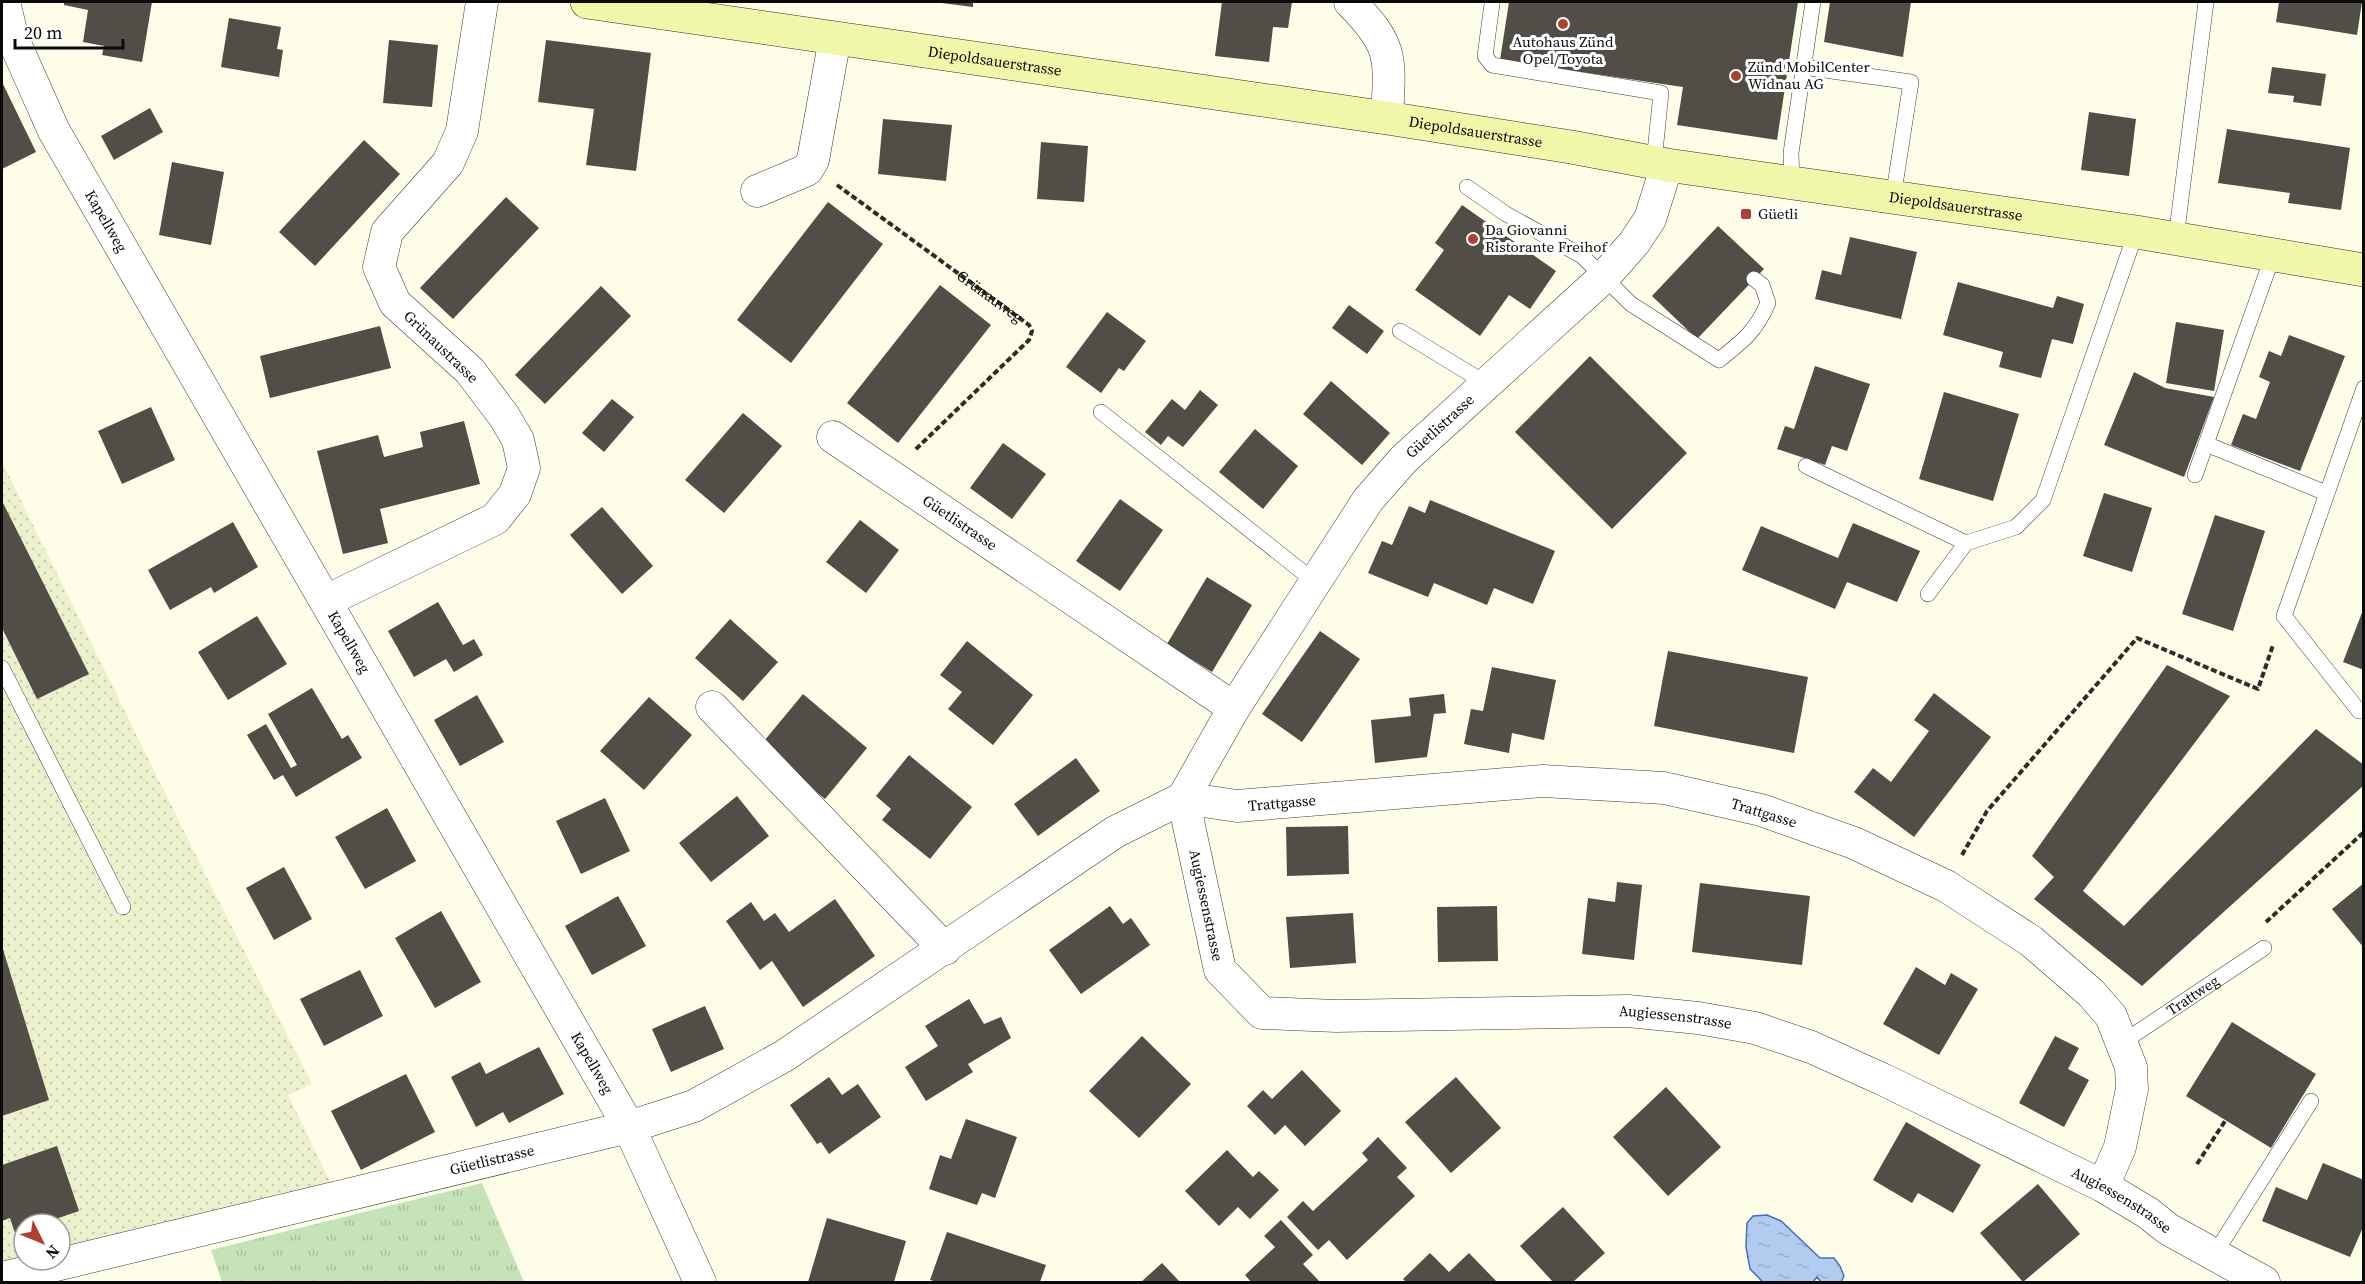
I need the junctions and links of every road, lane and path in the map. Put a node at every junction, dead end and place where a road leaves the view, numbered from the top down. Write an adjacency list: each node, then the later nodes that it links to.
1 (4, 2): 36 (street, Kapellweg)
2 (482, 2): 36 (street, Grünaustrasse)
3 (587, 2): 8 (main road, Diepoldsauerstrasse)
4 (1350, 2): 10 (street)
5 (1813, 2): 9 (lane)
6 (2206, 2): 18 (lane)
7 (1492, 4): 11 (lane)
8 (835, 38): 10 (main road, Diepoldsauerstrasse); 12 (street)
9 (1803, 67): 13 (lane); 16 (lane)
10 (1387, 118): 11 (main road, Diepoldsauerstrasse)
11 (1660, 164): 13 (main road, Diepoldsauerstrasse); 21 (street, Güetlistrasse)
12 (810, 165): 15 (street); 30 (path, Grünauweg)
13 (1792, 183): 16 (main road, Diepoldsauerstrasse)
14 (1467, 187): 21 (lane)
15 (757, 191)
16 (1893, 198): 17 (main road, Diepoldsauerstrasse)
17 (2136, 232): 18 (main road, Diepoldsauerstrasse); 33 (lane)
18 (2176, 238): 19 (main road, Diepoldsauerstrasse)
19 (2273, 255): 20 (main road, Diepoldsauerstrasse); 28 (lane)
20 (2364, 270)
21 (1604, 277): 22 (lane); 24 (street, Güetlistrasse)
22 (1754, 279)
23 (1400, 331): 24 (lane)
24 (1487, 384): 34 (street, Güetlistrasse)
25 (2364, 388): 32 (lane)
26 (1101, 412): 34 (lane)
27 (834, 437): 30 (street, Güetlistrasse)
28 (2206, 444): 31 (lane); 32 (lane)
29 (1806, 466): 33 (lane)
30 (890, 475): 40 (street, Güetlistrasse)
31 (2195, 475)
32 (2326, 493): 37 (lane)
33 (1965, 543): 35 (lane)
34 (1314, 581): 40 (street, Güetlistrasse)
35 (1928, 594)
36 (326, 601): 51 (street, Kapellweg)
37 (2284, 616): 41 (lane); 44 (path)
38 (2, 668): 45 (lane)
39 (712, 707): 47 (street)
40 (1234, 708): 42 (street, Güetlistrasse)
41 (2359, 711)
42 (1183, 798): 47 (street, Güetlistrasse); 48 (street, Trattgasse); 53 (street, Augiessenstrasse)
43 (2364, 832): 46 (path)
44 (1959, 862)
45 (123, 907)
46 (2264, 948): 48 (lane, Trattweg)
47 (945, 949): 51 (street, Güetlistrasse)
48 (2123, 1042): 53 (street, Trattgasse)
49 (2311, 1101): 54 (lane)
50 (2225, 1121): 52 (path)
51 (629, 1127): 55 (street, Güetlistrasse); 56 (street, Kapellweg)
52 (2198, 1164)
53 (2103, 1186): 54 (street, Augiessenstrasse)
54 (2214, 1255): 57 (street, Augiessenstrasse)
55 (2, 1278)
56 (700, 1282)
57 (2264, 1282)

